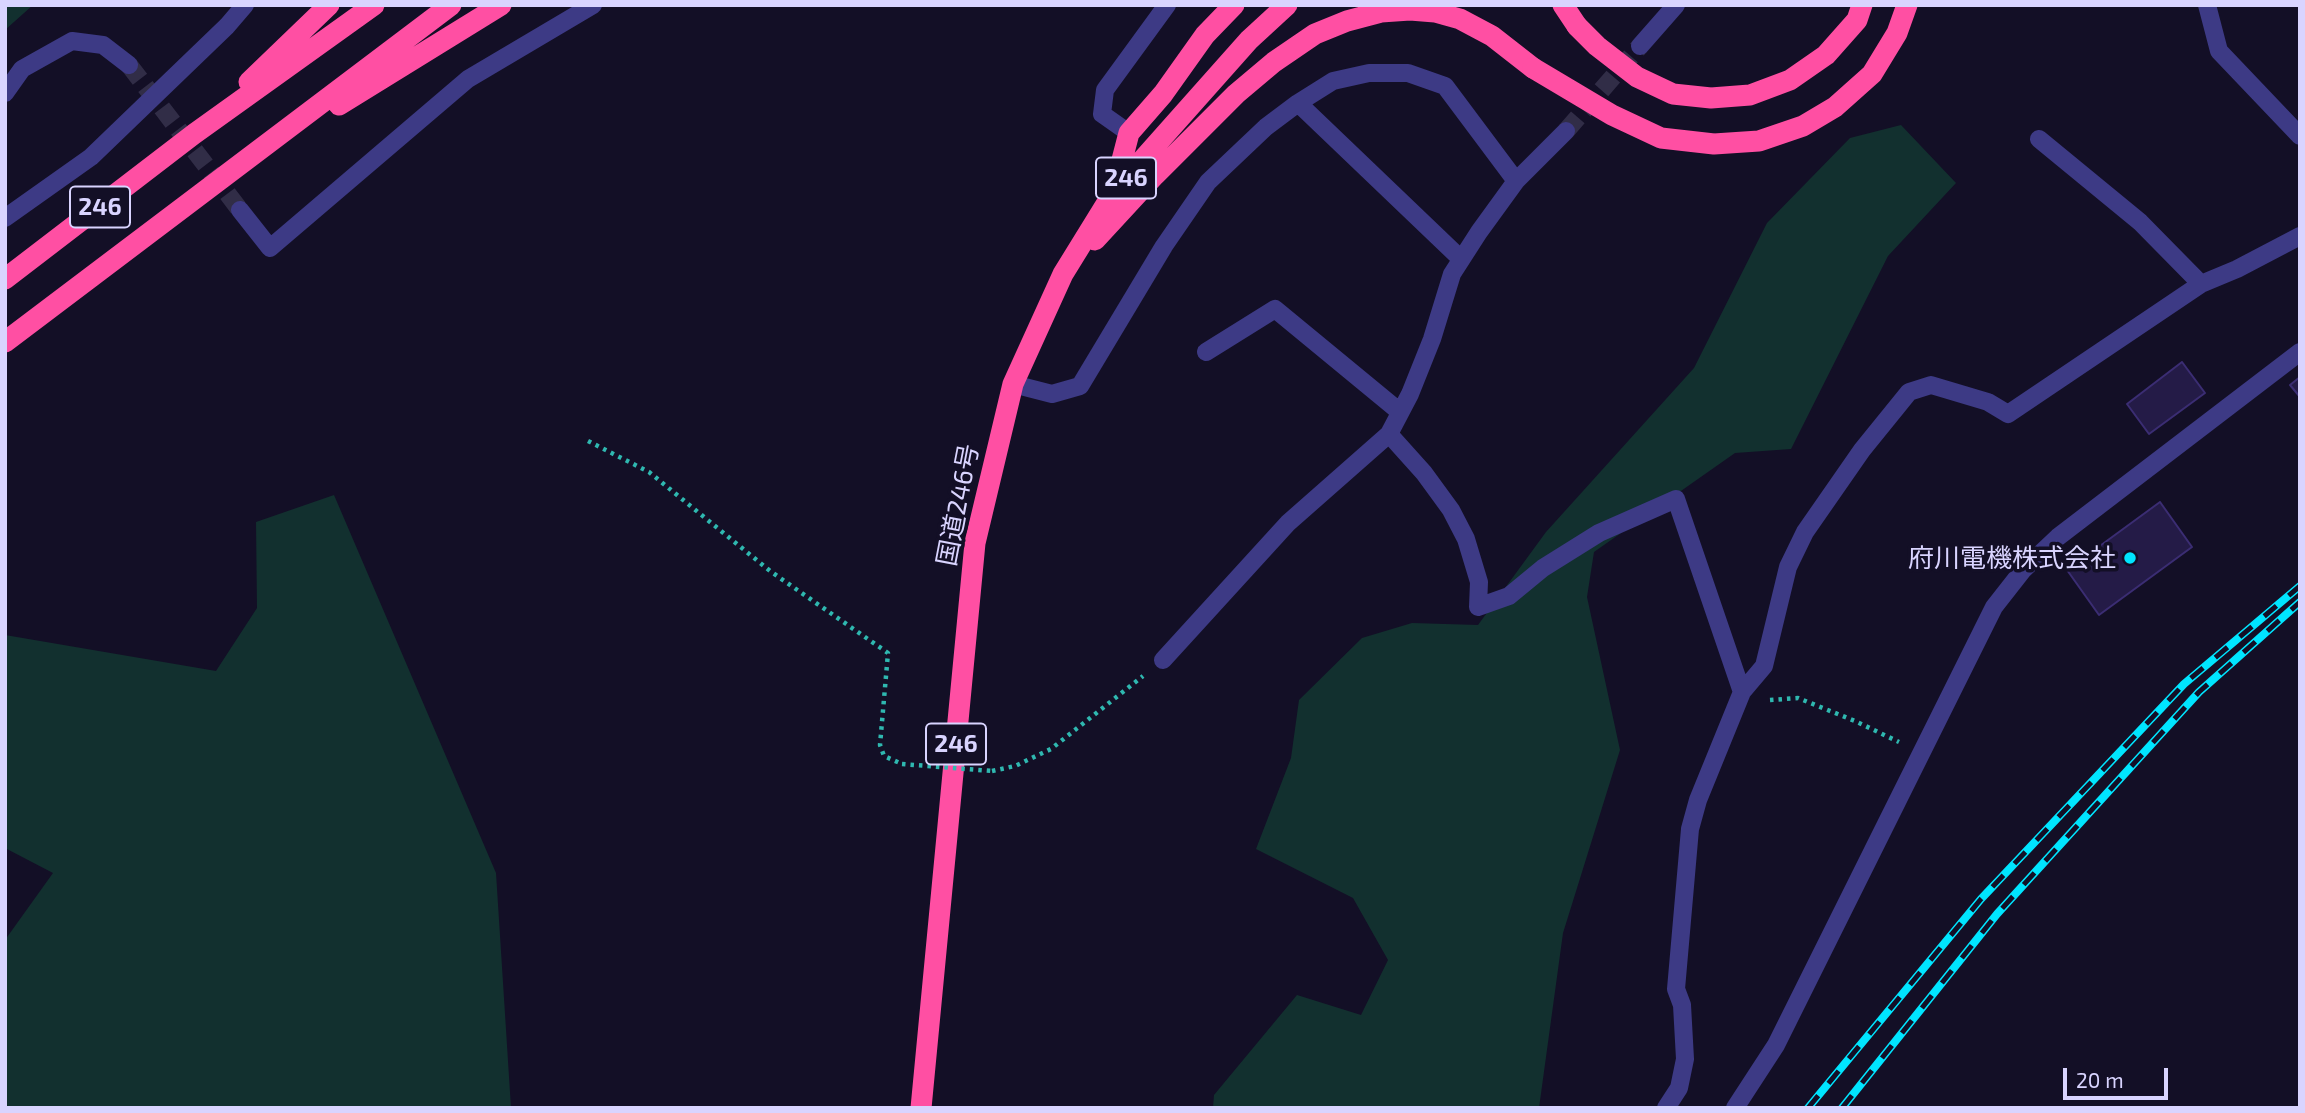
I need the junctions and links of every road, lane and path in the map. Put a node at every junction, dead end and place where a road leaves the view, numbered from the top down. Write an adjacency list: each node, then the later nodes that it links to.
1 (245, 5): 29 (street)
2 (329, 5): 22 (highway)
3 (374, 5): 22 (highway)
4 (451, 5): 25 (highway)
5 (501, 5): 25 (highway)
6 (593, 5): 28 (street)
7 (1167, 5): 21 (street)
8 (1234, 5): 21 (highway)
9 (1287, 5): 27 (highway, 国道246号 / 246)
10 (1563, 5): 12 (highway, bridge)
11 (1676, 5): 16 (street)
12 (1863, 5)
13 (1907, 5): 15 (highway, bridge)
14 (2207, 5): 23 (street)
15 (1435, 9): 32 (highway)
16 (1640, 46)
17 (128, 65): 18 (street)
18 (5, 93)
19 (1298, 103): 26 (street); 31 (street); 38 (street)
20 (1566, 131): 26 (street)
21 (1129, 133): 27 (highway)
22 (194, 134): 33 (highway, 246)
23 (2300, 135)
24 (2039, 139): 34 (street)
25 (235, 170): 35 (highway)
26 (1516, 181): 31 (street)
27 (1114, 193): 32 (highway, 国道246号 / 246)
28 (240, 209)
29 (5, 218)
30 (2300, 236): 34 (street)
31 (1461, 259): 39 (street)
32 (1063, 274): 38 (highway, 国道246号 / 246)
33 (5, 279)
34 (2202, 284): 43 (street)
35 (5, 342)
36 (1206, 352): 39 (street)
37 (2300, 352): 44 (street)
38 (1013, 384): 45 (highway, 国道246号 / 246)
39 (1400, 412): 40 (street)
40 (1389, 434): 42 (street); 43 (street)
41 (589, 441): 42 (path, bridge)
42 (1163, 660)
43 (1740, 698): 44 (path); 46 (street)
44 (1921, 752): 47 (street)
45 (921, 1108)
46 (1666, 1108)
47 (1735, 1108)

